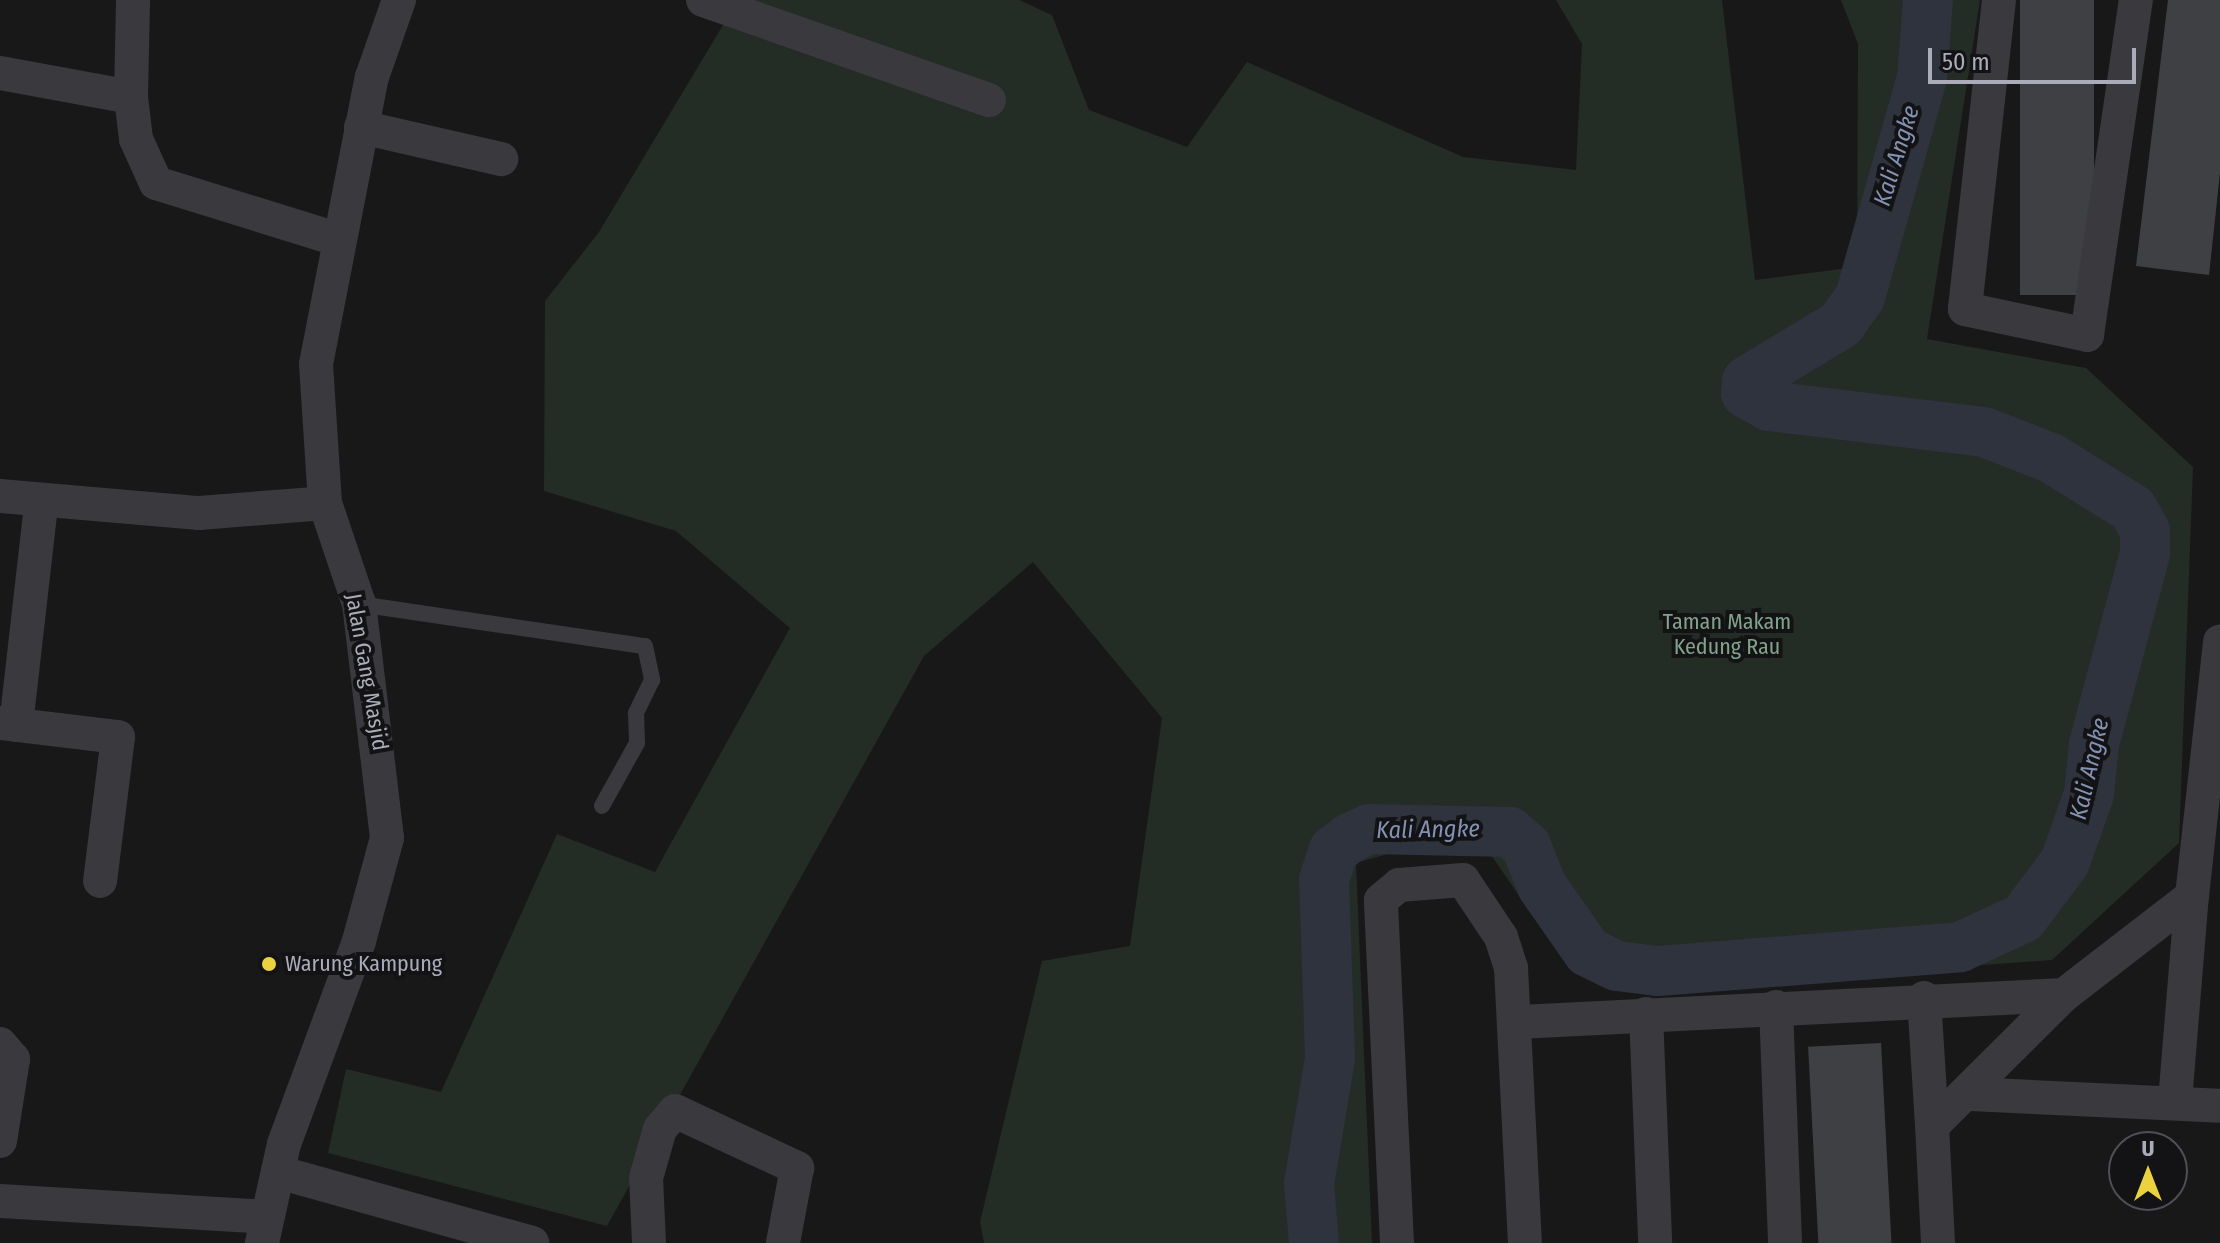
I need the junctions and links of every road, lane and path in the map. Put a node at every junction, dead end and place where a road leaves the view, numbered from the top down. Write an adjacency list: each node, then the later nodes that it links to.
1 (133, 0): 7 (street)
2 (399, 0): 9 (street, Jalan Gang Masjid)
3 (703, 0): 8 (street)
4 (1999, 0): 5 (street)
5 (2136, 0)
6 (0, 73): 7 (street)
7 (131, 97): 11 (street)
8 (989, 100)
9 (361, 127): 10 (street); 11 (street, Jalan Gang Masjid)
10 (501, 159)
11 (337, 239): 13 (street, Jalan Gang Masjid)
12 (0, 496): 14 (street)
13 (325, 503): 14 (street); 15 (street, Jalan Gang Masjid)
14 (41, 505): 17 (street)
15 (359, 604): 18 (lane); 32 (street, Jalan Gang Masjid)
16 (2220, 642): 20 (street)
17 (8, 724): 19 (street)
18 (602, 806)
19 (100, 881)
20 (2192, 896): 21 (street); 28 (street)
21 (2064, 995): 22 (street); 27 (street)
22 (1924, 998): 23 (street); 30 (street)
23 (1776, 1007): 24 (street); 41 (street)
24 (1646, 1014): 25 (street); 40 (street)
25 (1519, 1022): 38 (street); 39 (street)
26 (0, 1044): 31 (street)
27 (1970, 1094): 28 (street); 30 (street)
28 (2175, 1101): 29 (street)
29 (2220, 1106)
30 (1932, 1126): 42 (street)
31 (0, 1141)
32 (278, 1172): 34 (street, Jalan Gang Masjid); 35 (street)
33 (0, 1201): 34 (street)
34 (265, 1230)
35 (532, 1243)
36 (649, 1243): 37 (street)
37 (783, 1243)
38 (1397, 1243)
39 (1525, 1243)
40 (1655, 1243)
41 (1785, 1243)
42 (1938, 1243)

